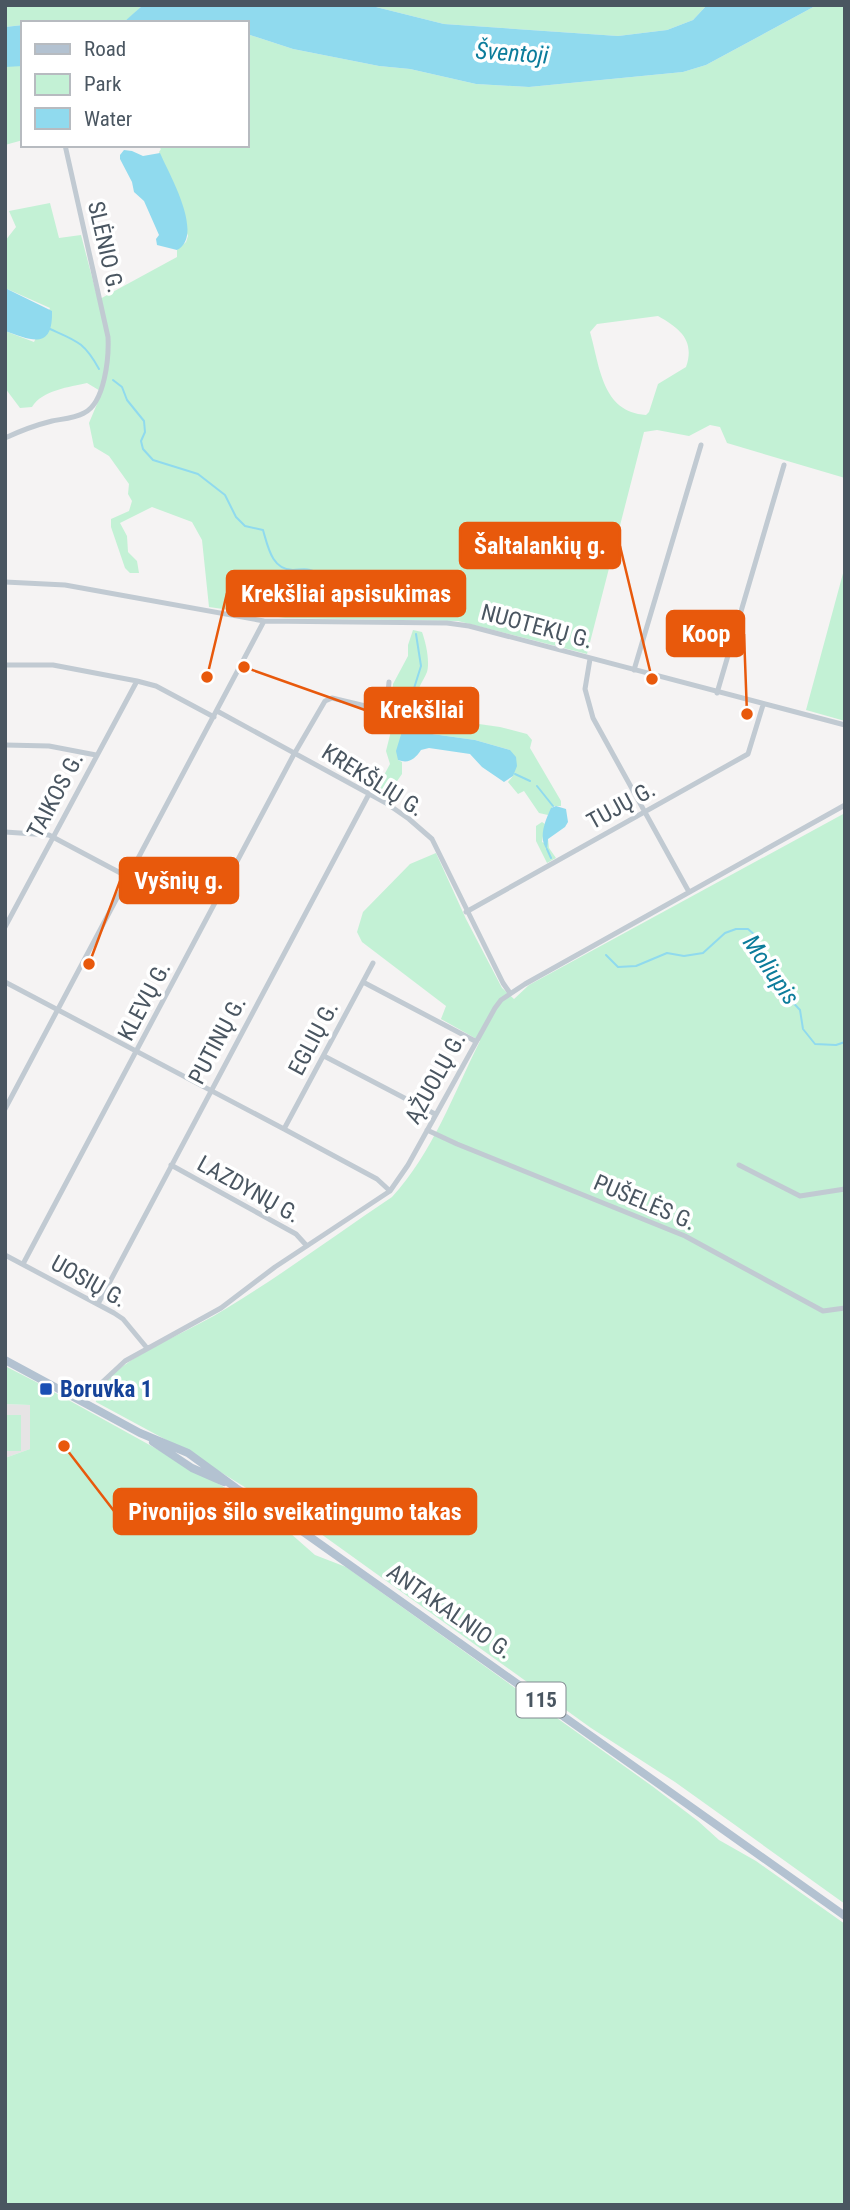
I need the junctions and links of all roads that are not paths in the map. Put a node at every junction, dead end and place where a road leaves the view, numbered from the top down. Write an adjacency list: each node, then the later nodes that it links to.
1 (65, 147): 2 (street, SLĖNIO G.)
2 (5, 438)
3 (701, 445): 9 (street)
4 (784, 465): 12 (street)
5 (5, 582): 6 (street, NUOTEKŲ G.)
6 (264, 621): 7 (street, NUOTEKŲ G.); 14 (street)
7 (590, 659): 9 (street, NUOTEKŲ G.); 21 (street)
8 (5, 665): 10 (street, KREKŠLIŲ G.)
9 (634, 670): 12 (street, NUOTEKŲ G.)
10 (137, 681): 14 (street, KREKŠLIŲ G.); 18 (street, TAIKOS G.)
11 (389, 682): 17 (street, KLEVŲ G.)
12 (717, 693): 13 (street, NUOTEKŲ G.)
13 (763, 705): 15 (street, NUOTEKŲ G.); 21 (street, TUJŲ G.)
14 (215, 714): 17 (street, KREKŠLIŲ G.); 24 (street)
15 (845, 725)
16 (5, 745): 18 (street)
17 (295, 753): 19 (street, KREKŠLIŲ G.); 34 (street, KLEVŲ G.)
18 (96, 755): 23 (street, TAIKOS G.)
19 (369, 794): 26 (street, KREKŠLIŲ G.); 36 (street, PUTINŲ G.)
20 (845, 805): 25 (street, ĄŽUOLŲ G.)
21 (646, 812): 25 (street); 26 (street, TUJŲ G.)
22 (5, 832): 23 (street)
23 (53, 836): 24 (street); 27 (street, TAIKOS G.)
24 (128, 877): 32 (street)
25 (689, 892): 31 (street, ĄŽUOLŲ G.)
26 (466, 912): 31 (street, KREKŠLIŲ G.)
27 (5, 927)
28 (373, 963): 30 (street, EGLIŲ G.)
29 (5, 982): 32 (street)
30 (363, 982): 33 (street); 35 (street, EGLIŲ G.)
31 (510, 993): 33 (street, ĄŽUOLŲ G.)
32 (57, 1010): 34 (street); 37 (street)
33 (475, 1041): 38 (street, ĄŽUOLŲ G.)
34 (137, 1051): 36 (street); 47 (street, KLEVŲ G.)
35 (324, 1056): 38 (street); 39 (street, EGLIŲ G.)
36 (210, 1091): 39 (street); 42 (street, PUTINŲ G.)
37 (5, 1109)
38 (435, 1114): 40 (street, ĄŽUOLŲ G.)
39 (284, 1129): 44 (street)
40 (427, 1130): 44 (street, ĄŽUOLŲ G.); 49 (street, PUŠELĖS G.)
41 (738, 1165): 43 (street)
42 (171, 1166): 45 (street, LAZDYNŲ G.); 48 (street, PUTINŲ G.)
43 (845, 1189)
44 (390, 1191): 45 (street, ĄŽUOLŲ G.)
45 (307, 1246): 50 (street, ĄŽUOLŲ G.)
46 (5, 1255): 47 (street, UOSIŲ G.)
47 (23, 1264): 48 (street, UOSIŲ G.)
48 (98, 1304): 50 (street, UOSIŲ G.)
49 (845, 1308)
50 (147, 1348): 52 (street, ĄŽUOLŲ G.)
51 (5, 1360): 52 (main road, ANTAKALNIO G. / 115)
52 (82, 1401): 53 (main road, ANTAKALNIO G. / 115)
53 (845, 1916)

